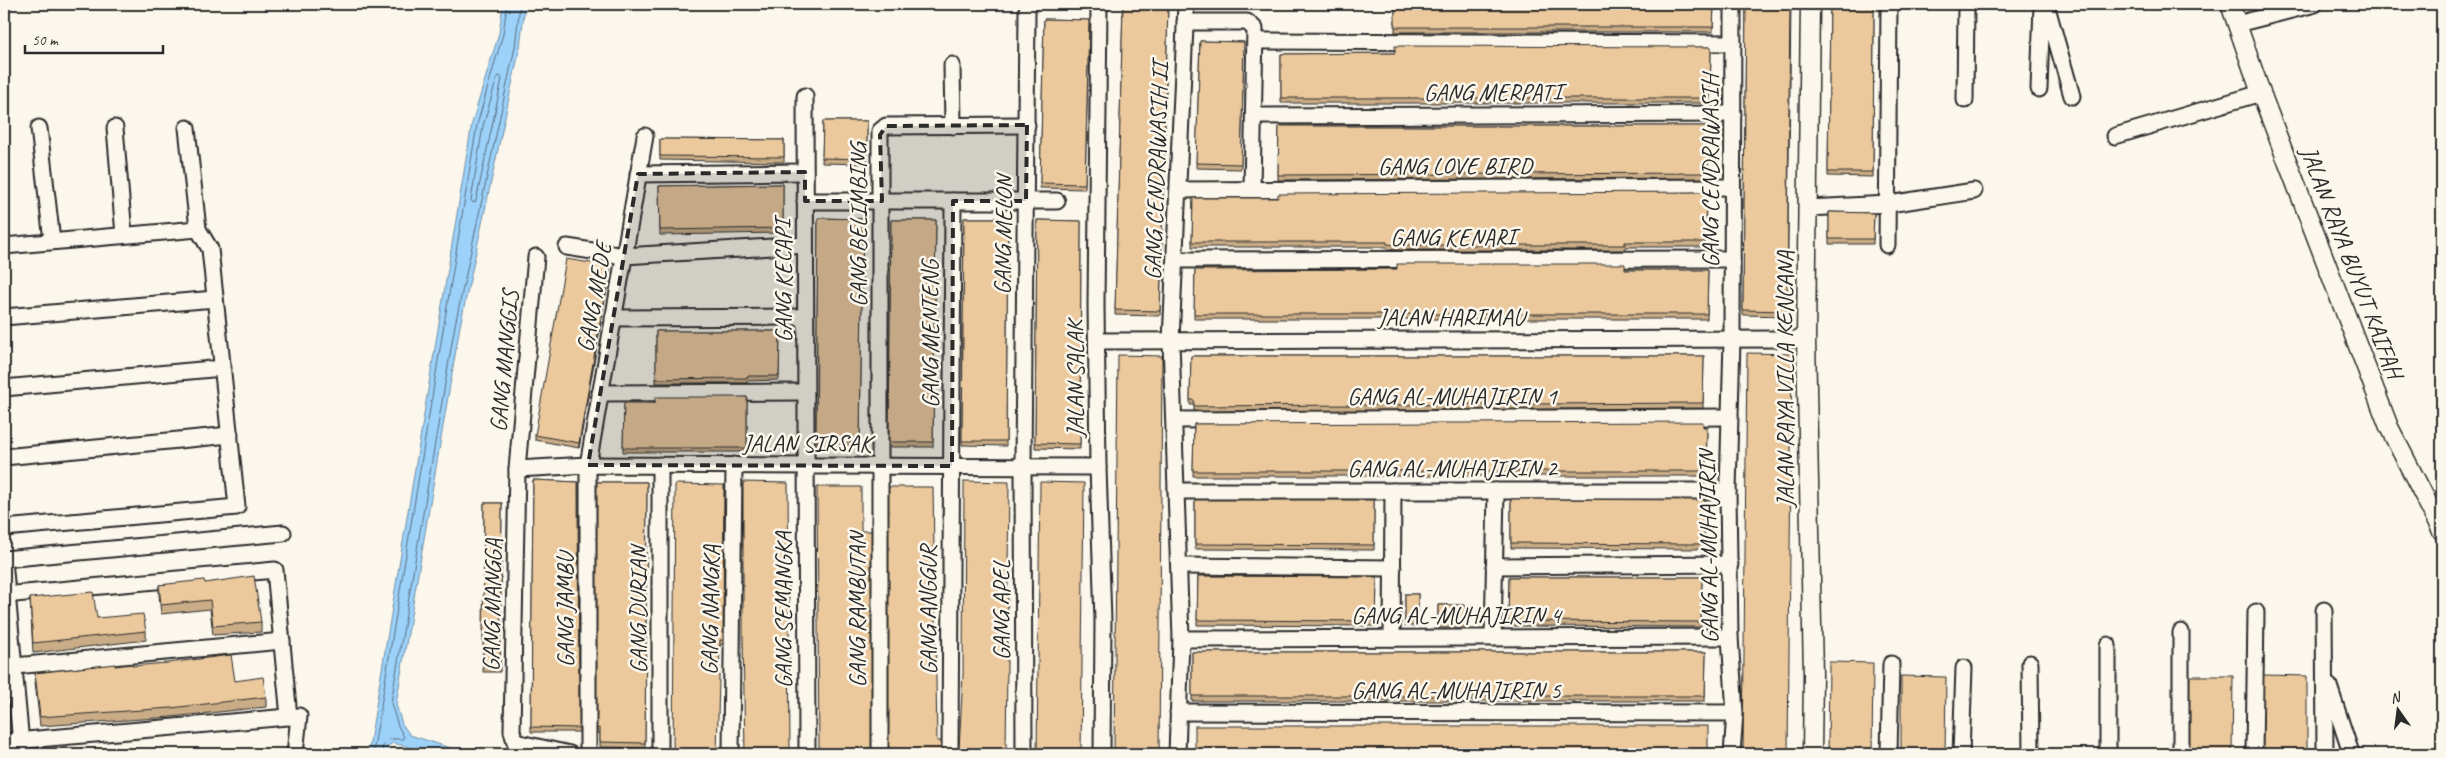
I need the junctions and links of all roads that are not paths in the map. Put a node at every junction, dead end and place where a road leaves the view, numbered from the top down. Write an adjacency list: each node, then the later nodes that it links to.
1 (1028, 4): 24 (street, GANG MELON)
2 (1099, 4): 61 (street, JALAN SALAK)
3 (1186, 4): 12 (street, GANG CENDRAWASIH II)
4 (1733, 4): 15 (street, GANG CENDRAWASIH)
5 (1810, 4): 43 (street, JALAN RAYA VILLA KENCANA)
6 (1889, 4): 42 (street)
7 (1966, 4): 21 (street)
8 (2042, 4): 17 (street)
9 (2046, 4): 20 (street)
10 (2230, 4): 13 (street, JALAN RAYA BUYUT KAIFAH)
11 (2315, 4): 13 (street)
12 (1185, 22): 14 (street); 35 (street, GANG CENDRAWASIH II)
13 (2237, 24): 18 (street, JALAN RAYA BUYUT KAIFAH)
14 (1256, 41): 15 (street); 23 (street)
15 (1733, 43): 22 (street, GANG CENDRAWASIH)
16 (952, 65): 25 (street)
17 (2038, 89)
18 (2261, 94): 30 (street); 85 (street, JALAN RAYA BUYUT KAIFAH)
19 (805, 96): 31 (street, GANG KECAPI)
20 (2072, 96)
21 (1965, 100)
22 (1733, 114): 23 (street, GANG MERPATI); 33 (street, GANG CENDRAWASIH)
23 (1254, 116): 34 (street)
24 (1027, 125): 25 (street, GANG BELIMBING); 40 (street, GANG MELON)
25 (953, 126): 38 (street, GANG BELIMBING)
26 (39, 128): 46 (street)
27 (115, 128): 45 (street)
28 (186, 128): 44 (street)
29 (645, 136): 32 (street, GANG MEDE)
30 (2116, 136)
31 (805, 172): 32 (street); 37 (street, GANG KECAPI)
32 (638, 174): 51 (street, GANG MEDE)
33 (1732, 186): 34 (street, GANG LOVE BIRD); 53 (street, GANG CENDRAWASIH)
34 (1252, 189): 35 (street, GANG LOVE BIRD)
35 (1178, 190): 54 (street, GANG CENDRAWASIH II)
36 (1974, 191): 42 (street)
37 (805, 201): 38 (street); 49 (street, GANG KECAPI)
38 (882, 201): 39 (street); 75 (street, GANG BELIMBING)
39 (953, 201): 40 (street); 76 (street, GANG MENTENG)
40 (1026, 201): 41 (street); 77 (street, GANG MELON)
41 (1057, 201)
42 (1889, 204): 43 (street); 47 (street)
43 (1808, 208): 59 (street, JALAN RAYA VILLA KENCANA)
44 (198, 228): 45 (street); 55 (street)
45 (124, 235): 46 (street)
46 (52, 241): 48 (street)
47 (1887, 245)
48 (4, 246)
49 (805, 246): 51 (street); 57 (street, GANG KECAPI)
50 (567, 247): 51 (street)
51 (624, 256): 58 (street, GANG MEDE)
52 (536, 257): 79 (street, GANG MANGGIS)
53 (1732, 259): 54 (street, GANG KENARI); 60 (street, GANG CENDRAWASIH)
54 (1175, 260): 62 (street, GANG CENDRAWASIH II)
55 (215, 299): 56 (street); 63 (street)
56 (4, 317)
57 (805, 317): 58 (street); 65 (street, GANG KECAPI)
58 (614, 318): 66 (street, GANG MEDE)
59 (1806, 338): 60 (street, JALAN HARIMAU); 125 (street, JALAN RAYA VILLA KENCANA)
60 (1732, 339): 62 (street, JALAN HARIMAU); 67 (street, GANG AL-MUHAJIRIN)
61 (1097, 341): 62 (street, JALAN HARIMAU); 78 (street, JALAN SALAK)
62 (1171, 341): 68 (street, GANG CENDRAWASIH II)
63 (223, 368): 64 (street); 69 (street)
64 (4, 388)
65 (805, 392): 66 (street); 74 (street, GANG KECAPI)
66 (600, 393): 71 (street, GANG MEDE)
67 (1730, 417): 68 (street, GANG AL-MUHAJIRIN 1); 83 (street, GANG AL-MUHAJIRIN)
68 (1174, 420): 80 (street, GANG CENDRAWASIH II)
69 (230, 435): 70 (street); 84 (street)
70 (4, 457)
71 (588, 465): 72 (street, JALAN SIRSAK); 79 (street, JALAN SIRSAK); 115 (street, GANG JAMBU)
72 (660, 465): 73 (street, JALAN SIRSAK); 116 (street, GANG DURIAN)
73 (734, 466): 74 (street, JALAN SIRSAK); 117 (street, GANG NANGKA)
74 (805, 466): 75 (street, JALAN SIRSAK); 118 (street, GANG SEMANGKA)
75 (879, 466): 76 (street, JALAN SIRSAK); 119 (street, GANG RAMBUTAN)
76 (952, 466): 77 (street, JALAN SIRSAK); 120 (street, GANG ANGGUR)
77 (1023, 466): 78 (street, JALAN SIRSAK); 121 (street, GANG APEL)
78 (1098, 467): 122 (street, JALAN SALAK)
79 (517, 469): 114 (street, GANG MANGGA)
80 (1176, 491): 81 (street, GANG AL-MUHAJIRIN 2); 89 (street, GANG CENDRAWASIH II)
81 (1393, 491): 82 (street, GANG AL-MUHAJIRIN 2); 91 (street)
82 (1496, 491): 83 (street, GANG AL-MUHAJIRIN 2); 90 (street)
83 (1728, 491): 88 (street, GANG AL-MUHAJIRIN)
84 (4, 528)
85 (2442, 531)
86 (283, 533): 87 (street)
87 (4, 560): 92 (street)
88 (1730, 564): 90 (street); 96 (street, GANG AL-MUHAJIRIN)
89 (1179, 566): 91 (street); 99 (street, GANG CENDRAWASIH II)
90 (1494, 566): 98 (street)
91 (1393, 568): 97 (street)
92 (5, 595): 100 (street); 104 (street)
93 (2324, 610): 106 (street)
94 (2256, 612): 131 (street)
95 (2181, 632): 130 (street)
96 (1730, 637): 98 (street, GANG AL-MUHAJIRIN 4); 108 (street, GANG AL-MUHAJIRIN)
97 (1392, 638): 98 (street, GANG AL-MUHAJIRIN 4); 99 (street, GANG AL-MUHAJIRIN 4)
98 (1493, 638)
99 (1181, 639): 107 (street, GANG CENDRAWASIH II)
100 (282, 642): 104 (street); 109 (street)
101 (2108, 645): 129 (street)
102 (2030, 663): 128 (street)
103 (1891, 664): 126 (street)
104 (9, 667): 111 (street)
105 (1964, 668): 127 (street)
106 (2324, 672): 112 (street); 132 (street)
107 (1178, 712): 108 (street, GANG AL-MUHAJIRIN 5); 123 (street, GANG CENDRAWASIH II)
108 (1735, 713): 124 (street, GANG AL-MUHAJIRIN)
109 (289, 717): 111 (street); 113 (street)
110 (4, 742): 111 (street)
111 (21, 747)
112 (2351, 753)
113 (295, 754)
114 (570, 754)
115 (588, 754)
116 (660, 754)
117 (731, 754)
118 (807, 754)
119 (880, 754)
120 (950, 754)
121 (1024, 754)
122 (1102, 754)
123 (1177, 754)
124 (1732, 754)
125 (1812, 754)
126 (1889, 754)
127 (1961, 754)
128 (2031, 754)
129 (2108, 754)
130 (2181, 754)
131 (2254, 754)
132 (2325, 754)

